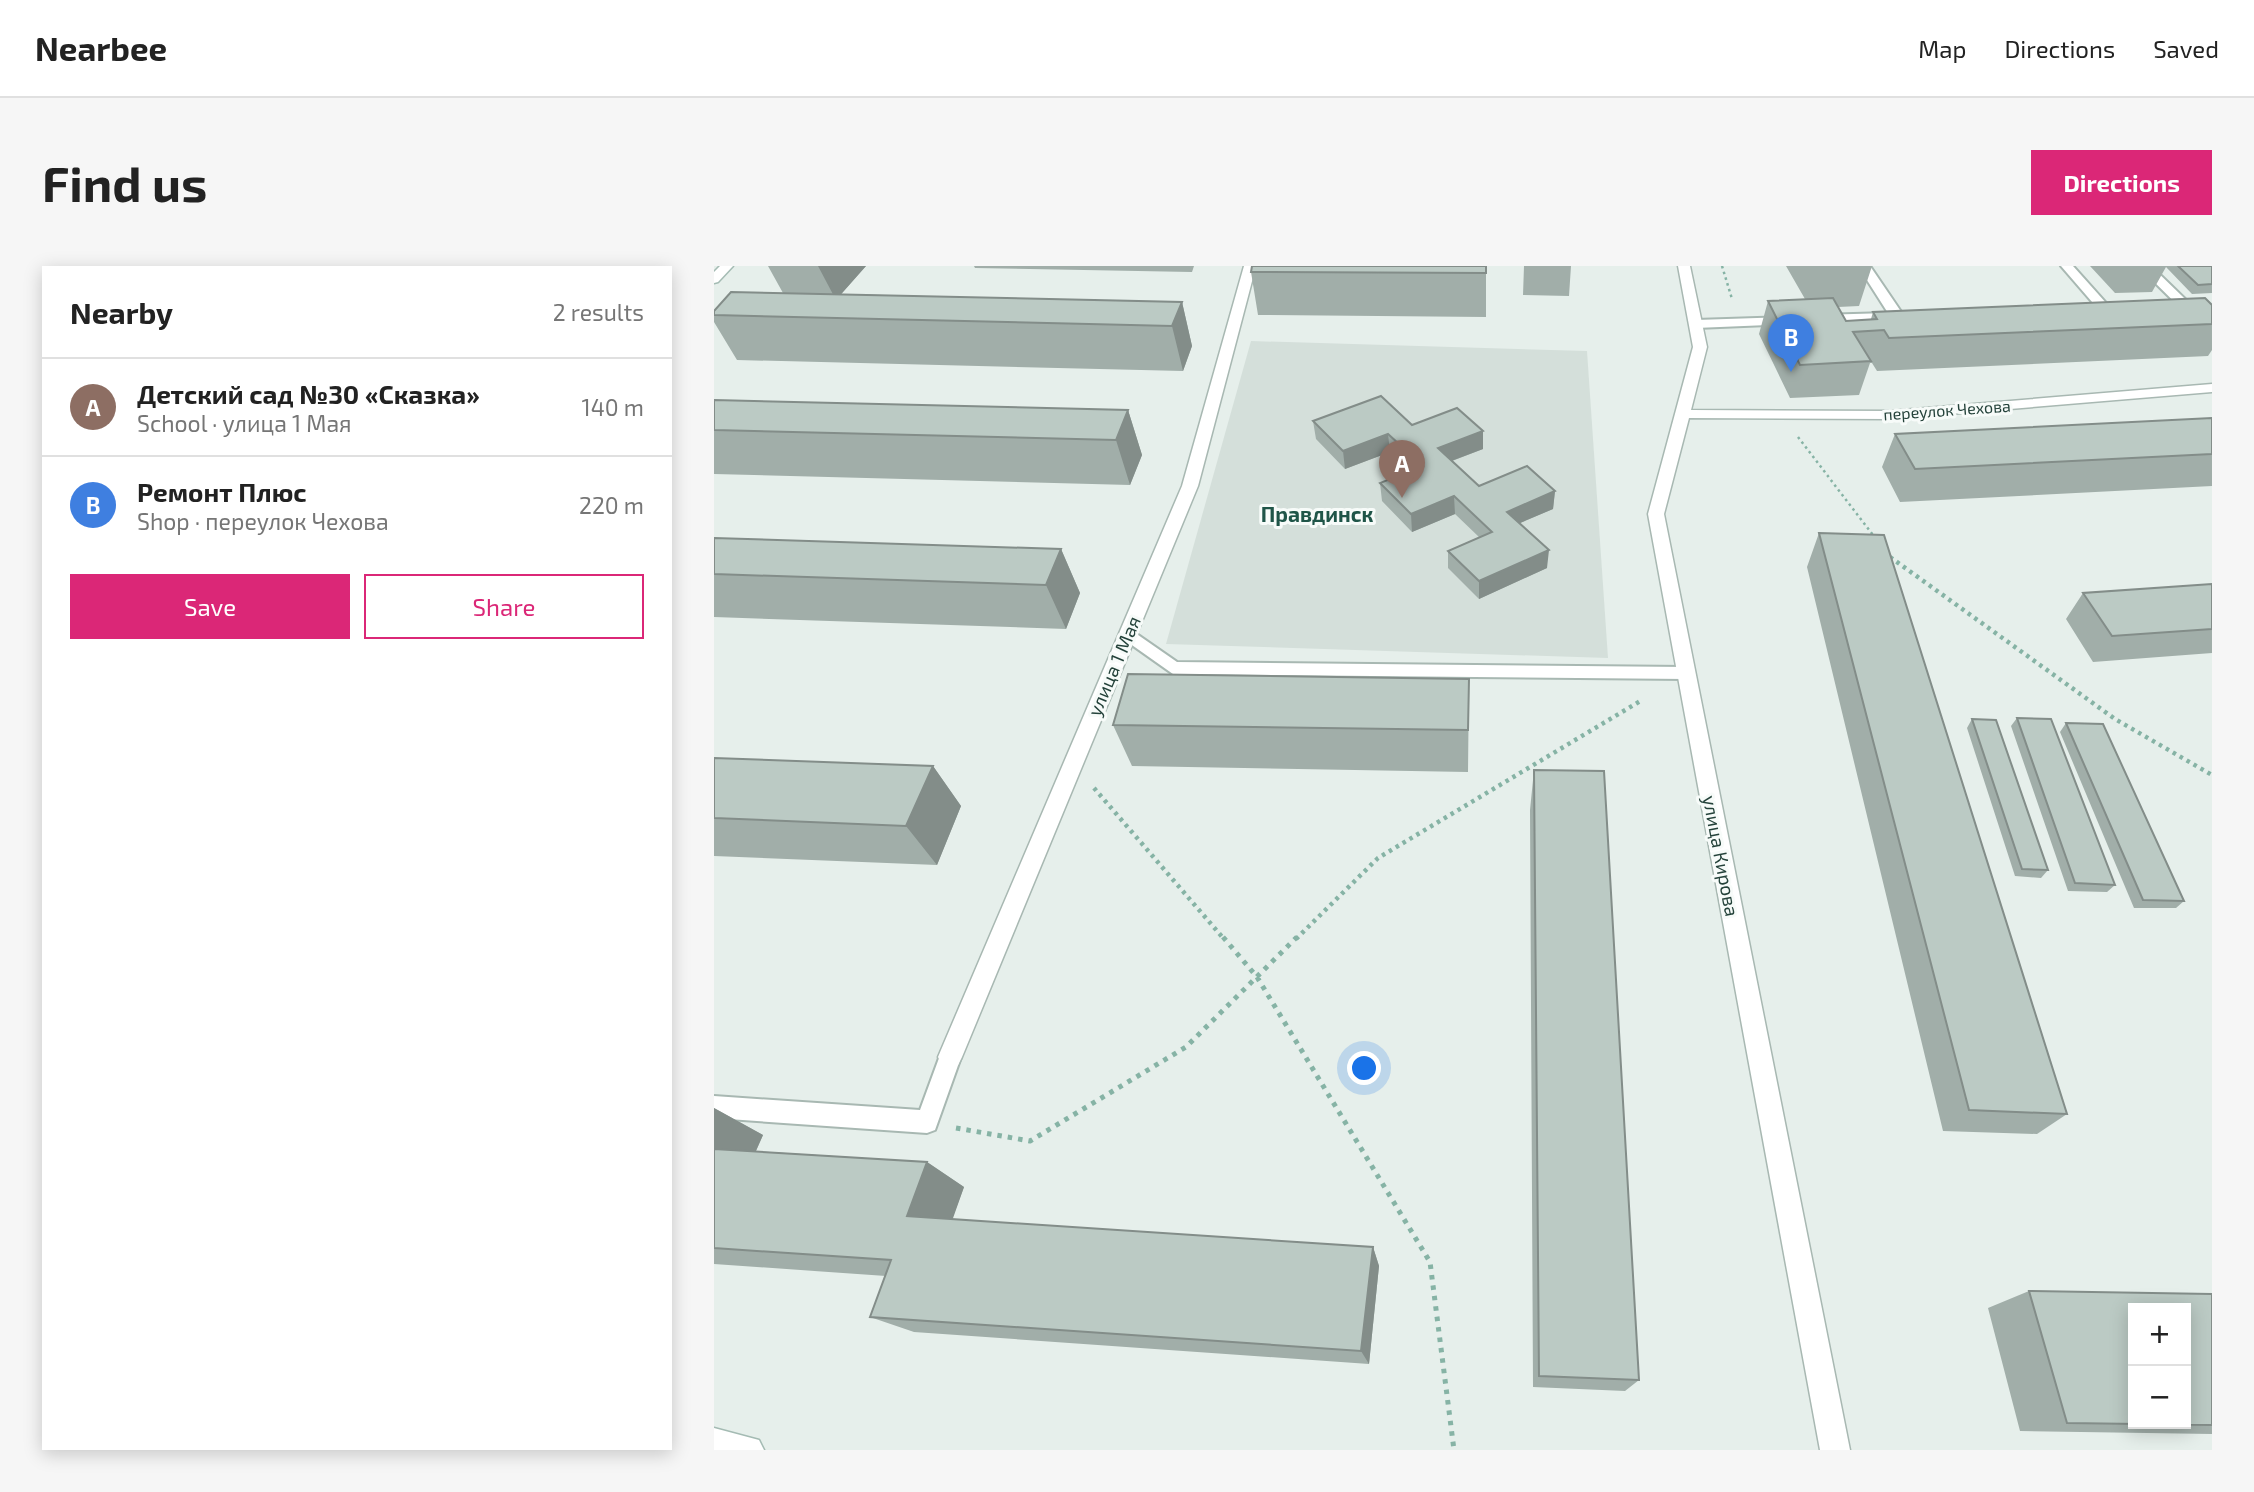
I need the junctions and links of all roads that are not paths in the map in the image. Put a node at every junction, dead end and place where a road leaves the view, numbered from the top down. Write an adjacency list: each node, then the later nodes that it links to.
1 (727, 266): 7 (street)
2 (1250, 266): 15 (street, улица 1 Мая)
3 (1684, 266): 11 (street, улица Кирова)
4 (1864, 266): 10 (lane)
5 (2067, 266): 8 (lane)
6 (2144, 266): 12 (lane)
7 (714, 279)
8 (2090, 308)
9 (1910, 315): 10 (lane)
10 (1896, 316): 11 (lane)
11 (1696, 324): 14 (street, улица Кирова)
12 (2212, 331)
13 (2212, 388): 14 (street, переулок Чехова)
14 (1682, 414): 16 (street, улица Кирова)
15 (1128, 634): 16 (lane); 17 (street, улица 1 Мая)
16 (1686, 673): 21 (street, улица Кирова)
17 (950, 1056): 18 (lane)
18 (714, 1107)
19 (714, 1443): 20 (street)
20 (749, 1450)
21 (1835, 1450)

